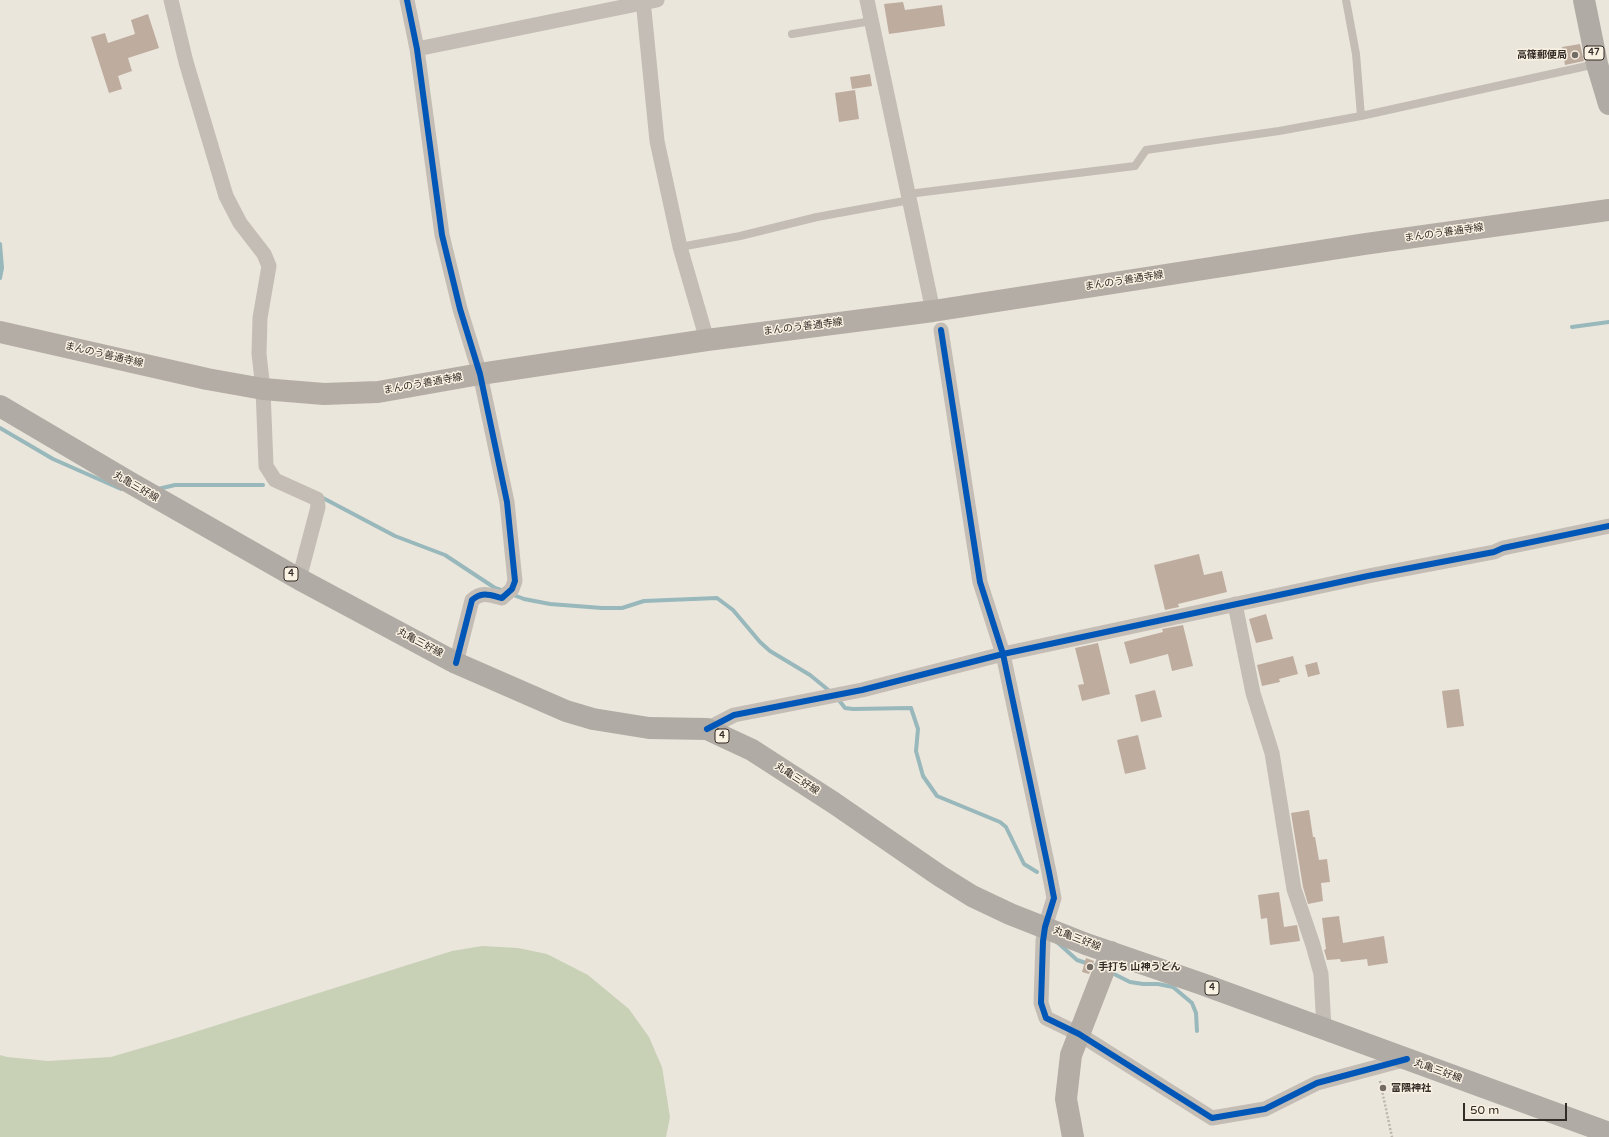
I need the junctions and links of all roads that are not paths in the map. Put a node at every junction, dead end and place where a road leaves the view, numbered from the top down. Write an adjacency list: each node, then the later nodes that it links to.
1 (170, 0): 21 (street)
2 (407, 0): 9 (street)
3 (867, 0): 7 (street)
4 (1346, 0): 12 (lane)
5 (1584, 0): 10 (main road, 47)
6 (648, 1): 9 (street); 15 (street)
7 (872, 22): 8 (lane); 13 (street)
8 (792, 34)
9 (417, 48): 20 (street)
10 (1597, 64): 11 (main road, 47); 12 (lane)
11 (1609, 104)
12 (1361, 116): 13 (lane)
13 (909, 197): 15 (lane); 16 (street)
14 (1609, 210): 16 (main road, まんのう善通寺線)
15 (680, 247): 19 (street)
16 (933, 311): 19 (main road, まんのう善通寺線)
17 (941, 330): 26 (street)
18 (0, 332): 21 (main road, まんのう善通寺線)
19 (707, 340): 20 (main road, まんのう善通寺線)
20 (480, 374): 21 (main road, まんのう善通寺線); 27 (street)
21 (263, 389): 24 (street)
22 (0, 406): 24 (main road, 丸亀三好線 / 4)
23 (1609, 526): 25 (street)
24 (300, 579): 27 (main road, 丸亀三好線 / 4)
25 (1235, 604): 26 (street); 31 (street)
26 (1003, 654): 28 (street); 29 (street)
27 (456, 662): 28 (main road, 丸亀三好線 / 4)
28 (707, 729): 29 (main road, 丸亀三好線 / 4)
29 (1045, 927): 30 (main road, 丸亀三好線 / 4); 32 (street)
30 (1107, 964): 31 (main road, 丸亀三好線 / 4); 32 (main road)
31 (1324, 1029): 33 (main road, 丸亀三好線 / 4)
32 (1079, 1034): 33 (street); 35 (main road)
33 (1407, 1059): 34 (main road, 丸亀三好線 / 4)
34 (1609, 1133)
35 (1072, 1137)

